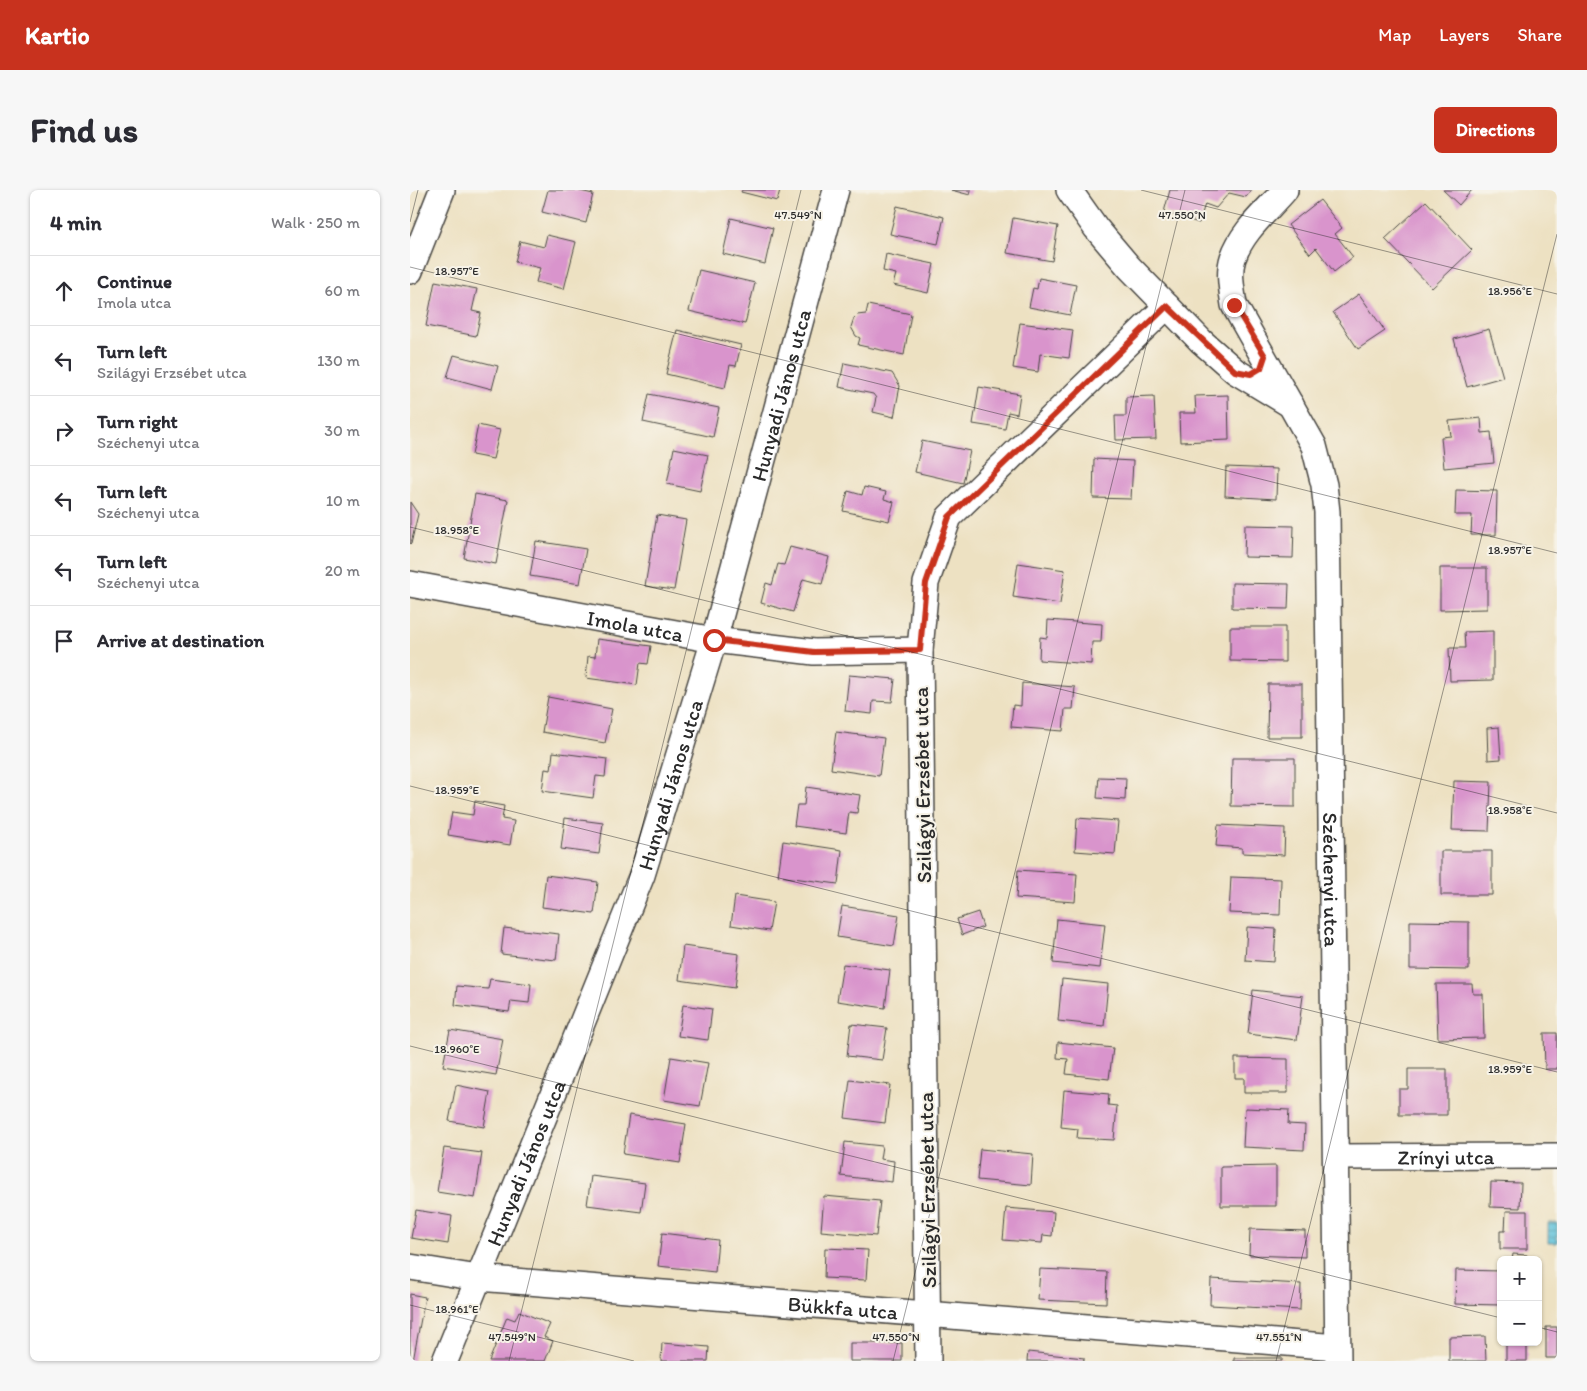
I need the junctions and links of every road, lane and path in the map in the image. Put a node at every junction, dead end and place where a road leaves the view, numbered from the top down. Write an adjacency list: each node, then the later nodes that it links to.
1 (442, 190): 5 (street)
2 (836, 190): 11 (street, Hunyadi János utca)
3 (1069, 190): 6 (street)
4 (1285, 190): 7 (street, Széchenyi utca)
5 (410, 271)
6 (1167, 306): 8 (street); 12 (street, Szilágyi Erzsébet utca)
7 (1265, 356): 8 (street); 9 (street, Széchenyi utca)
8 (1235, 371): 9 (street)
9 (1293, 406): 14 (street, Széchenyi utca)
10 (410, 584): 11 (street, Imola utca)
11 (714, 640): 12 (street, Imola utca); 16 (street, Hunyadi János utca)
12 (920, 650): 17 (street, Szilágyi Erzsébet utca)
13 (1557, 1156): 14 (street, Zrínyi utca)
14 (1336, 1157): 18 (street, Széchenyi utca)
15 (410, 1267): 16 (street, Bükkfa utca)
16 (478, 1278): 17 (street, Bükkfa utca); 19 (street, Hunyadi János utca)
17 (928, 1315): 18 (street, Bükkfa utca); 20 (street, Szilágyi Erzsébet utca)
18 (1337, 1354)
19 (445, 1361)
20 (928, 1361)

